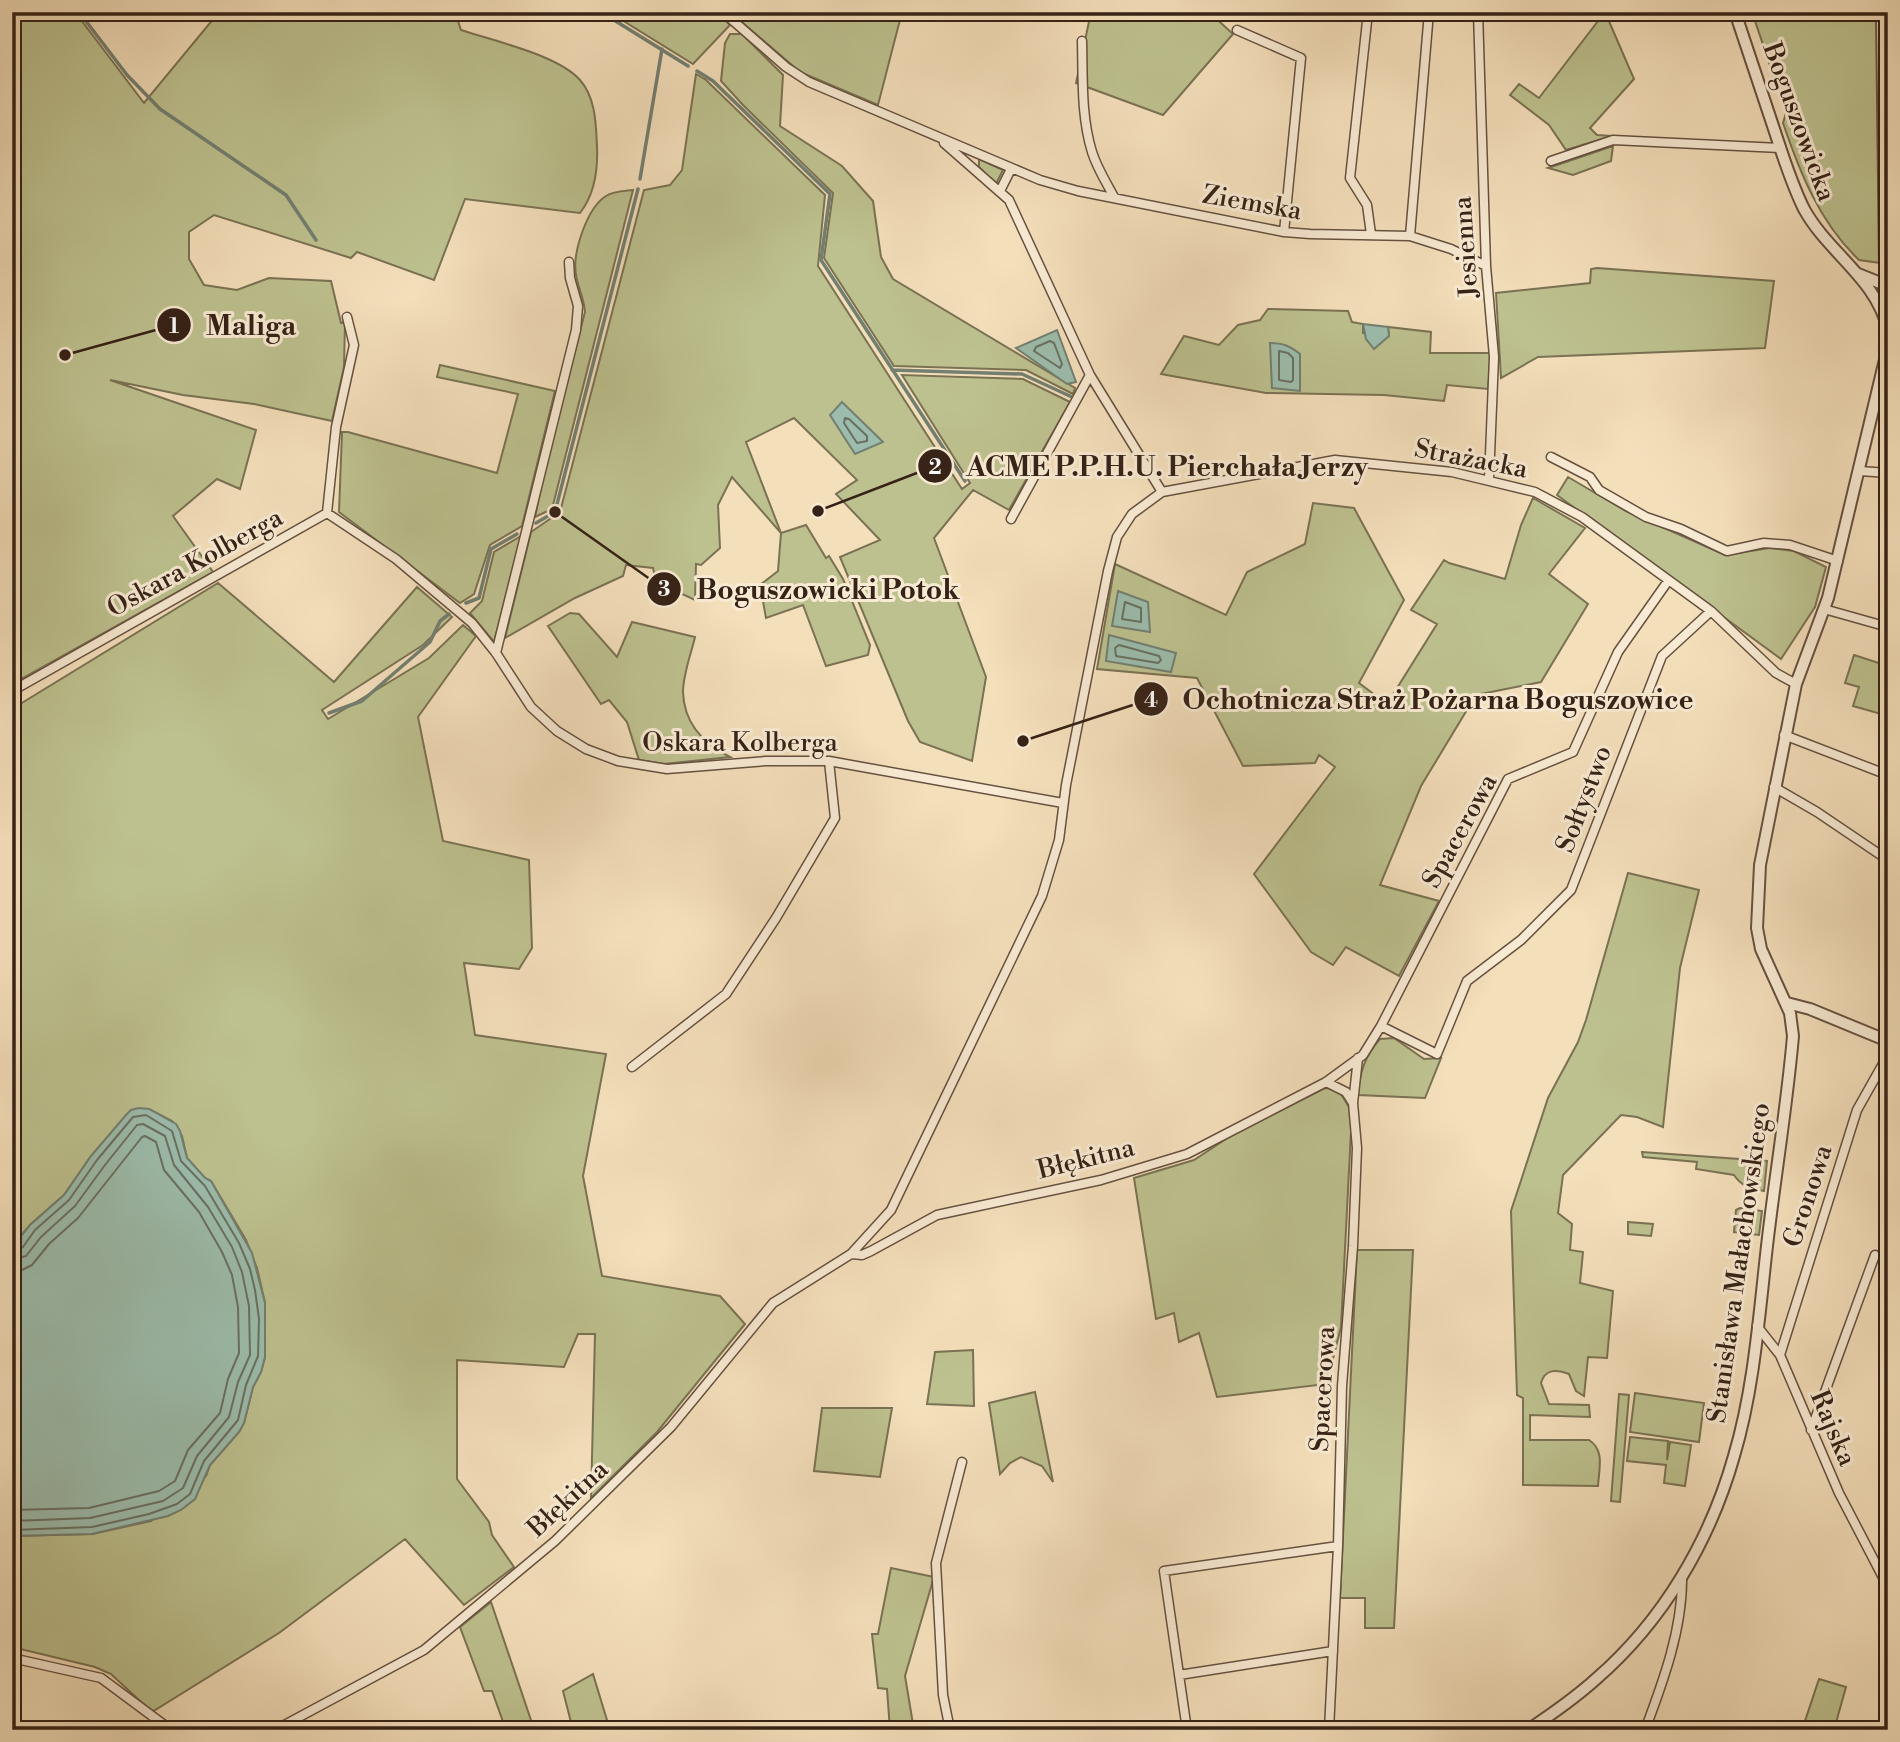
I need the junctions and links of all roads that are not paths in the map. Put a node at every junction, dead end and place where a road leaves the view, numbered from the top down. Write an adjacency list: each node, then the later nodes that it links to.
1 (723, 12): 9 (street, Ziemska)
2 (1368, 12): 16 (street)
3 (1429, 12): 17 (street)
4 (1478, 12): 19 (street, Jesienna)
5 (1735, 12): 10 (street, Boguszowicka)
6 (1880, 12): 20 (street)
7 (1237, 30): 15 (street)
8 (1082, 41): 14 (street)
9 (939, 138): 12 (street, Ziemska); 13 (street, Ziemska)
10 (1781, 148): 11 (street); 21 (street, Boguszowicka)
11 (1551, 161)
12 (1011, 169): 13 (street); 14 (street, Ziemska)
13 (1000, 191): 28 (street)
14 (1114, 197): 15 (street, Ziemska)
15 (1284, 232): 16 (street, Ziemska)
16 (1371, 234): 17 (street, Ziemska)
17 (1410, 236): 19 (street, Ziemska)
18 (569, 262): 41 (street)
19 (1486, 266): 32 (street, Jesienna)
20 (1883, 266)
21 (1858, 274): 22 (street, Boguszowicka); 23 (street, Boguszowicka)
22 (1888, 286)
23 (1875, 297): 24 (street); 26 (street, Boguszowicka)
24 (1888, 301)
25 (347, 317): 34 (street)
26 (1888, 330)
27 (1888, 347): 30 (street, Stanisława Małachowskiego)
28 (1090, 375): 33 (street); 35 (street)
29 (1551, 457): 36 (street)
30 (1860, 471): 31 (street); 36 (street, Stanisława Małachowskiego)
31 (1888, 473)
32 (1489, 479): 33 (street, Strażacka); 37 (street, Strażacka)
33 (1162, 492): 48 (street, Strażacka)
34 (327, 513): 41 (street, Oskara Kolberga); 43 (street, Oskara Kolberga)
35 (1011, 519)
36 (1838, 561): 38 (street, Stanisława Małachowskiego)
37 (1668, 581): 39 (street, Strażacka); 51 (street, Spacerowa)
38 (1824, 609): 40 (street); 42 (street, Stanisława Małachowskiego)
39 (1711, 611): 42 (street, Strażacka); 51 (street, Sołtystwo)
40 (1888, 627)
41 (496, 653): 45 (street, Oskara Kolberga)
42 (1796, 684): 44 (street, Stanisława Małachowskiego)
43 (12, 691)
44 (1784, 735): 46 (street); 47 (street, Stanisława Małachowskiego)
45 (829, 761): 48 (street, Oskara Kolberga); 55 (street)
46 (1888, 775)
47 (1774, 786): 49 (street); 50 (street, Stanisława Małachowskiego)
48 (1063, 803): 58 (street, Błękitna)
49 (1888, 860)
50 (1787, 1003): 52 (street); 60 (street, Stanisława Małachowskiego)
51 (1381, 1026): 54 (street, Spacerowa)
52 (1888, 1041)
53 (1888, 1055): 61 (street, Gronowa)
54 (1358, 1058): 56 (street, Błękitna); 57 (street, Spacerowa)
55 (632, 1067)
56 (1326, 1082): 57 (street); 58 (street, Błękitna)
57 (1353, 1103): 64 (street, Spacerowa)
58 (851, 1254): 71 (street, Błękitna)
59 (1875, 1255): 62 (street)
60 (1757, 1326): 61 (street, Rajska); 65 (street, Stanisława Małachowskiego)
61 (1780, 1355): 62 (street, Rajska)
62 (1811, 1430): 66 (street, Rajska)
63 (962, 1462): 72 (street)
64 (1338, 1546): 67 (street, Spacerowa); 69 (street)
65 (1682, 1576): 75 (street, Stanisława Małachowskiego); 76 (street)
66 (1888, 1587)
67 (1333, 1651): 69 (street); 74 (street, Spacerowa)
68 (12, 1658): 70 (street)
69 (1179, 1675): 73 (street)
70 (171, 1730)
71 (275, 1730)
72 (950, 1730)
73 (1187, 1730)
74 (1329, 1730)
75 (1528, 1730)
76 (1644, 1730)

